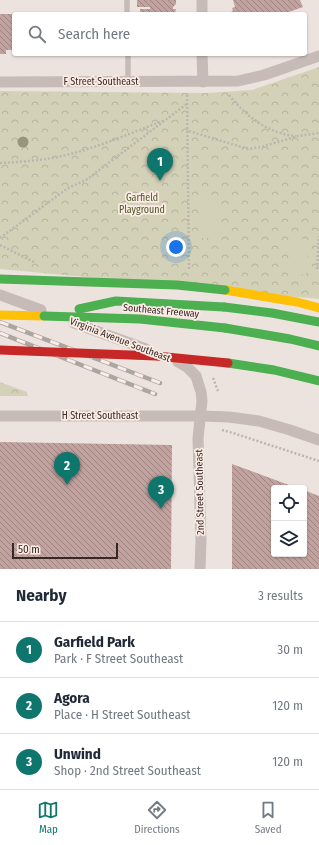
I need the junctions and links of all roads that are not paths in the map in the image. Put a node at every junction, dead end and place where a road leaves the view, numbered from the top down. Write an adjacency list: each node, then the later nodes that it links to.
1 (127, 0): 3 (lane)
2 (202, 0): 4 (street)
3 (127, 12)
4 (202, 12)
5 (128, 56): 9 (lane)
6 (202, 56): 10 (street)
7 (319, 56): 10 (street, F Street Southeast)
8 (0, 82): 9 (street, F Street Southeast)
9 (128, 82): 10 (street, F Street Southeast)
10 (202, 82)
11 (0, 279): 13 (highway, bridge)
12 (0, 295): 21 (street, Virginia Avenue Southeast)
13 (319, 308)
14 (0, 315): 15 (highway, Southeast Freeway)
15 (44, 316): 16 (highway, bridge); 17 (highway, Southeast Freeway, bridge)
16 (319, 322)
17 (319, 346)
18 (0, 350): 19 (highway, bridge)
19 (319, 380)
20 (0, 416): 21 (street, H Street Southeast)
21 (201, 416): 22 (street); 23 (street, 2nd Street Southeast)
22 (319, 440)
23 (200, 569)

